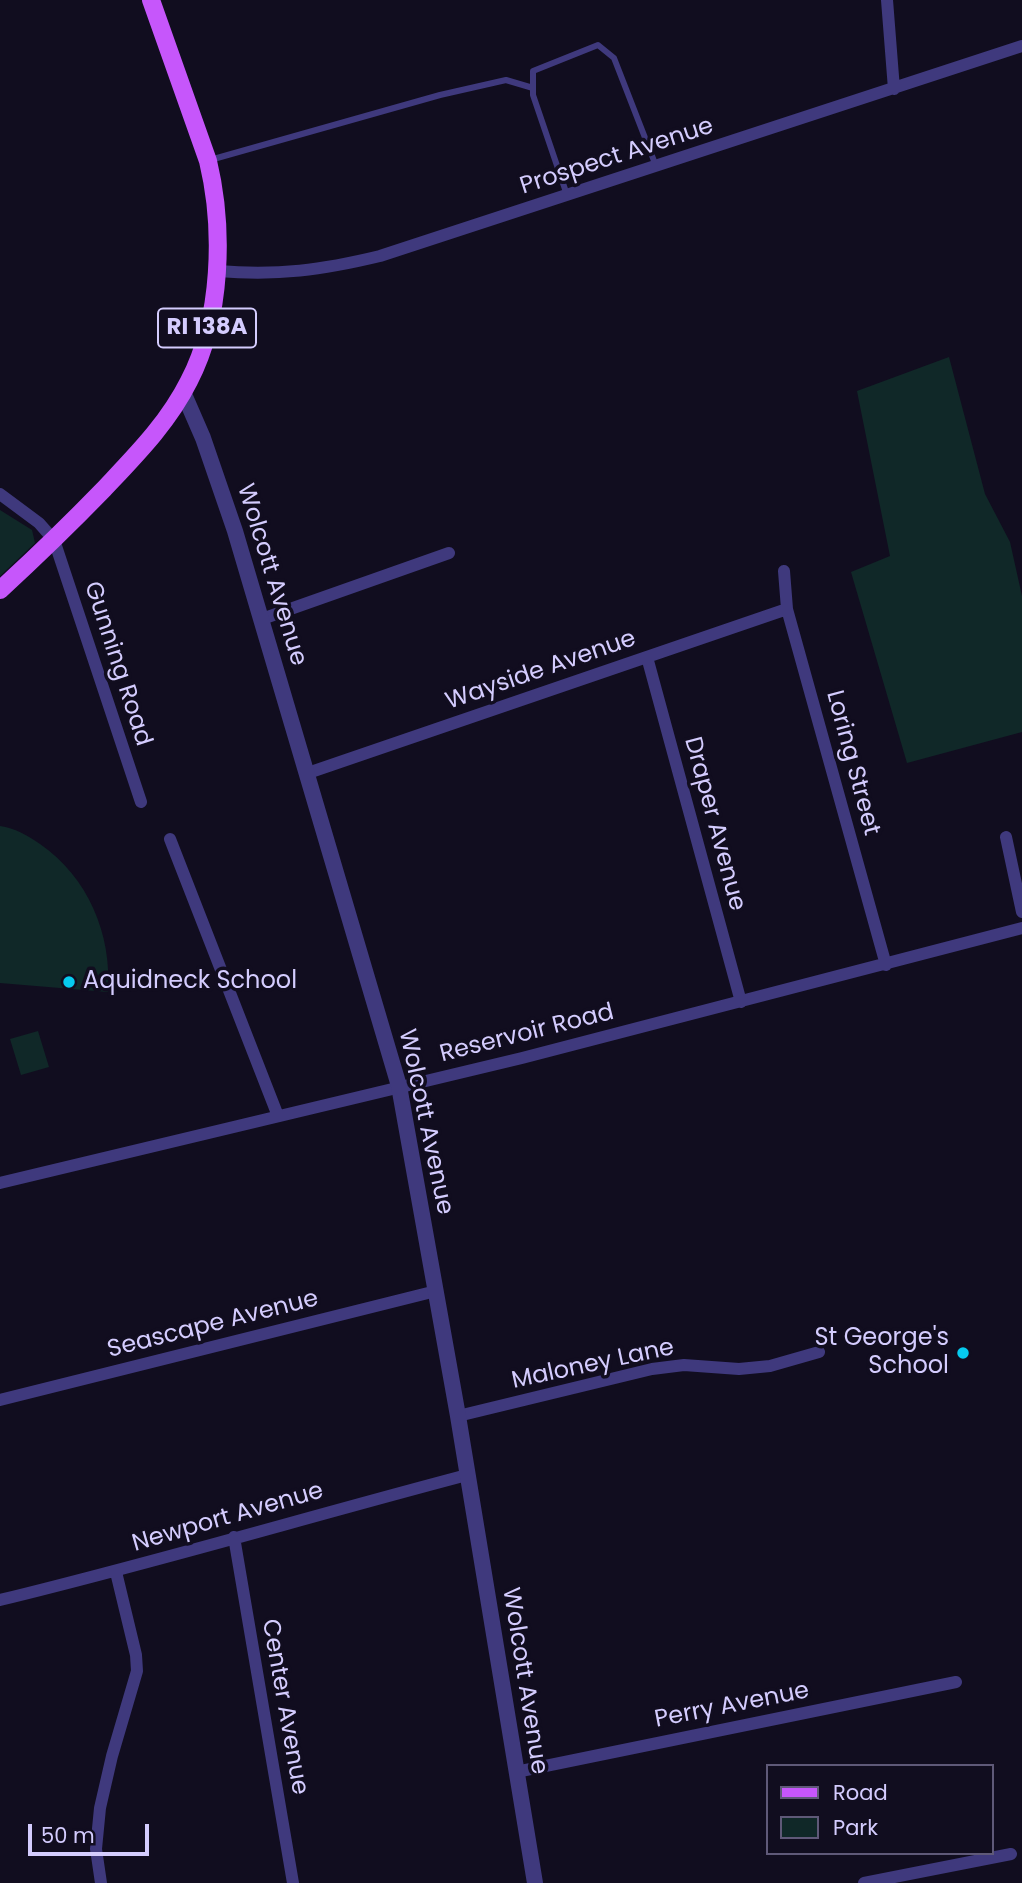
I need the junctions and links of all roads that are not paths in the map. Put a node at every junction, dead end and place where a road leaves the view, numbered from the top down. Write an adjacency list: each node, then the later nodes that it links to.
1 (151, 0): 6 (main road, RI 138A)
2 (887, 0): 5 (street)
3 (1022, 46): 5 (street, Prospect Avenue)
4 (533, 88): 6 (lane); 7 (lane); 8 (lane)
5 (894, 89): 7 (street, Prospect Avenue)
6 (208, 161): 9 (main road, RI 138A)
7 (656, 166): 8 (street, Prospect Avenue)
8 (568, 195): 9 (street, Prospect Avenue)
9 (218, 271): 10 (main road, RI 138A)
10 (183, 392): 12 (main road, RI 138A); 17 (street, Wolcott Avenue)
11 (0, 494): 12 (street)
12 (54, 540): 15 (main road, RI 138A); 20 (street, Gunning Road)
13 (449, 553): 17 (street)
14 (784, 571): 16 (street, Loring Street)
15 (0, 590)
16 (787, 609): 18 (street, Wayside Avenue); 25 (street, Loring Street)
17 (262, 619): 19 (street, Wolcott Avenue)
18 (647, 657): 19 (street, Wayside Avenue); 26 (street, Draper Avenue)
19 (308, 773): 27 (street, Wolcott Avenue)
20 (141, 802)
21 (1006, 837): 23 (street)
22 (170, 839): 28 (street)
23 (1022, 912)
24 (1022, 928): 25 (street, Reservoir Road)
25 (886, 965): 26 (street, Reservoir Road)
26 (741, 1002): 27 (street, Reservoir Road)
27 (398, 1086): 28 (street, Reservoir Road); 30 (street, Wolcott Avenue)
28 (278, 1116): 29 (street, Reservoir Road)
29 (0, 1183)
30 (436, 1291): 32 (street, Seascape Avenue); 33 (street, Wolcott Avenue)
31 (819, 1352): 33 (street, Maloney Lane)
32 (0, 1400)
33 (458, 1416): 34 (street, Wolcott Avenue)
34 (467, 1475): 35 (street, Newport Avenue); 39 (street, Wolcott Avenue)
35 (234, 1537): 36 (street, Newport Avenue); 42 (street, Center Avenue)
36 (116, 1572): 37 (street, Newport Avenue); 41 (street)
37 (0, 1600)
38 (956, 1682): 39 (street, Perry Avenue)
39 (516, 1772): 43 (street, Wolcott Avenue)
40 (1011, 1854): 44 (street)
41 (100, 1883)
42 (293, 1883)
43 (535, 1883)
44 (864, 1883)

